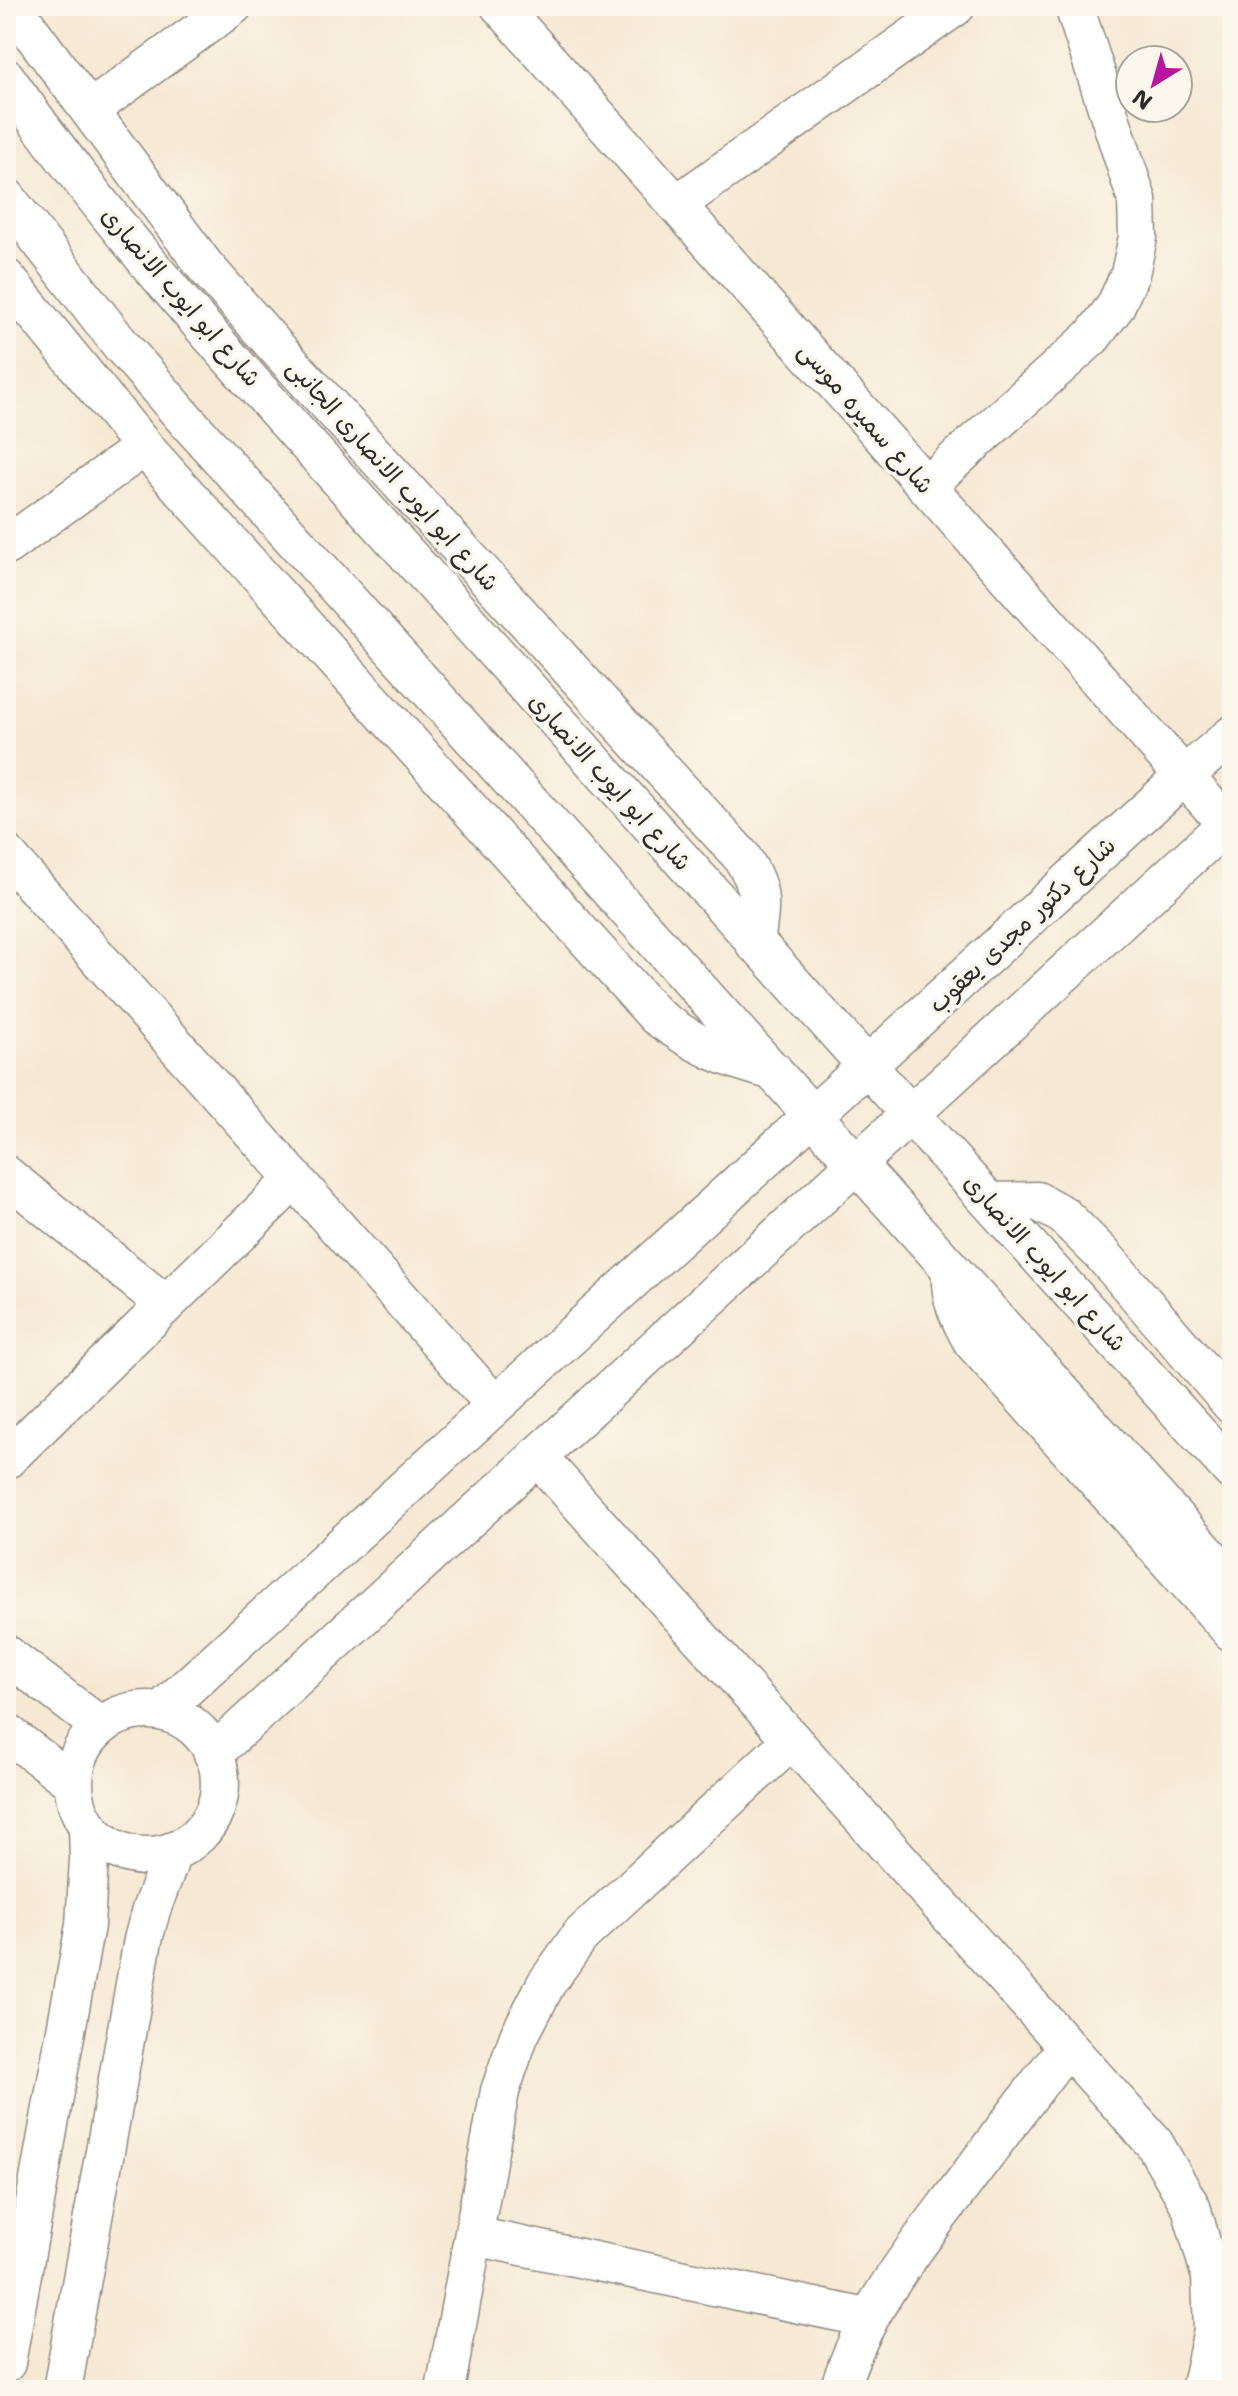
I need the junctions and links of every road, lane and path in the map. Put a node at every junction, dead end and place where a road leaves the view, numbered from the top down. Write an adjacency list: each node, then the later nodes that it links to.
1 (7, 6): 7 (street, شارع ابو ايوب الانصارى الجانبى)
2 (233, 6): 7 (street)
3 (500, 6): 9 (street, شارع سميره موسى)
4 (956, 6): 9 (street)
5 (1074, 6): 12 (street)
6 (6, 78): 18 (street, شارع ابو ايوب الانصارى)
7 (90, 110): 18 (street, شارع ابو ايوب الانصارى الجانبى)
8 (6, 197): 20 (street)
9 (677, 204): 12 (street, شارع سميره موسى)
10 (6, 278): 11 (street)
11 (144, 447): 13 (street); 20 (street)
12 (926, 486): 15 (street, شارع سميره موسى)
13 (6, 546)
14 (1232, 735): 15 (street, شارع دكتور مجدى يعقوب)
15 (1184, 776): 16 (street, شارع سميره موسى); 19 (street, شارع دكتور مجدى يعقوب)
16 (1230, 824): 21 (street)
17 (6, 854): 25 (street)
18 (755, 944): 19 (street, شارع ابو ايوب الانصارى)
19 (867, 1067): 21 (street, شارع ابو ايوب الانصارى); 22 (street, شارع دكتور مجدى يعقوب)
20 (774, 1071): 22 (street)
21 (909, 1113): 23 (street); 26 (street, شارع ابو ايوب الانصارى)
22 (812, 1115): 23 (street); 29 (street, شارع دكتور مجدى يعقوب)
23 (855, 1163): 27 (street); 31 (street)
24 (6, 1175): 28 (street)
25 (295, 1179): 28 (street); 29 (street)
26 (990, 1202): 30 (street); 33 (street, شارع ابو ايوب الانصارى)
27 (951, 1270): 34 (street); 35 (street)
28 (165, 1304): 32 (street)
29 (495, 1405): 37 (street, شارع دكتور مجدى يعقوب)
30 (1232, 1405)
31 (537, 1456): 40 (street); 41 (street)
32 (6, 1460)
33 (1232, 1471)
34 (1232, 1581)
35 (1232, 1632)
36 (6, 1654): 38 (street)
37 (161, 1711): 38 (street); 41 (street)
38 (100, 1726): 42 (street)
39 (6, 1732): 42 (street)
40 (792, 1740): 45 (street); 46 (street)
41 (213, 1754): 44 (street)
42 (73, 1783): 43 (street)
43 (88, 1827): 44 (street); 48 (street)
44 (173, 1851): 49 (street)
45 (1067, 2046): 47 (street); 52 (street)
46 (474, 2236): 47 (street); 50 (street)
47 (867, 2318): 51 (street)
48 (6, 2363)
49 (62, 2390)
50 (445, 2390)
51 (839, 2390)
52 (1200, 2390)

